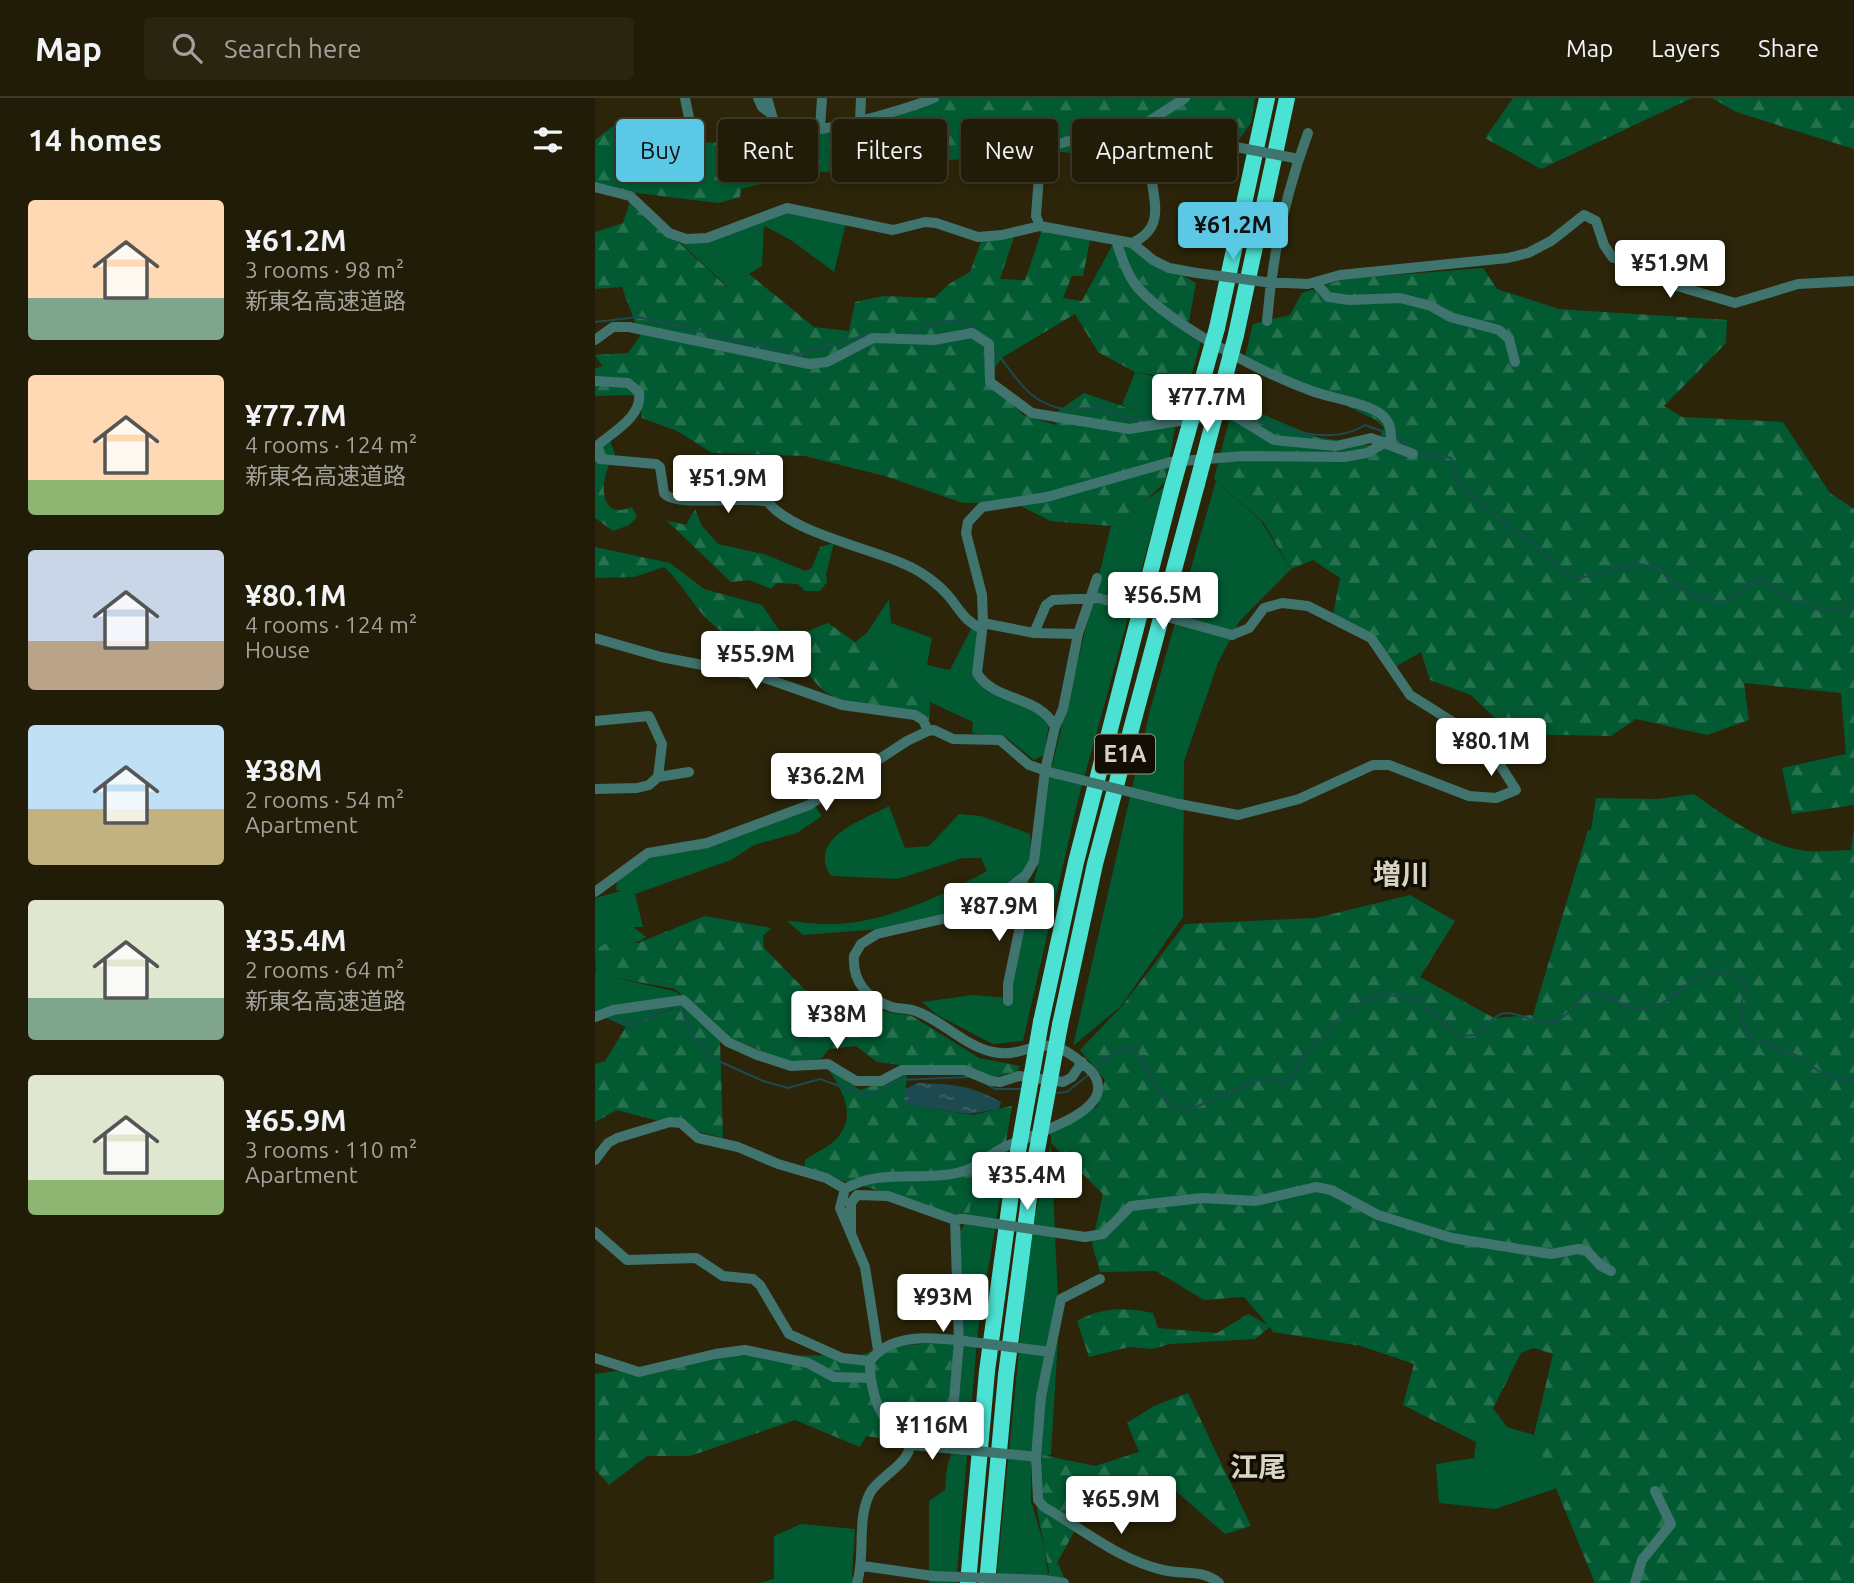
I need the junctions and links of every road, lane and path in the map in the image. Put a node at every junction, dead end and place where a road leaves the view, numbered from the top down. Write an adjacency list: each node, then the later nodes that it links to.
1 (685, 98): 13 (street)
2 (758, 98): 12 (street)
3 (767, 98): 12 (street)
4 (822, 98): 17 (street)
5 (861, 98): 14 (street)
6 (901, 98): 11 (street)
7 (934, 98): 11 (street)
8 (1185, 98): 21 (street)
9 (1267, 98): 70 (highway, E1A, bridge)
10 (1287, 98): 71 (highway, E1A, bridge)
11 (900, 110): 15 (street)
12 (770, 113): 17 (street)
13 (689, 119)
14 (860, 119)
15 (867, 119)
16 (832, 126): 17 (street)
17 (820, 128)
18 (1308, 133): 19 (street)
19 (1296, 158): 23 (street, bridge); 25 (street)
20 (595, 187): 21 (street)
21 (1040, 226): 22 (street)
22 (1116, 240): 23 (street); 31 (street)
23 (1132, 243): 25 (street, bridge)
24 (1854, 281): 26 (street)
25 (1268, 282): 26 (street); 27 (street)
26 (1316, 283): 29 (street)
27 (1268, 321)
28 (595, 340): 31 (street)
29 (1515, 362)
30 (595, 381): 35 (street)
31 (1389, 440): 32 (street); 35 (street)
32 (1413, 454)
33 (1097, 578): 34 (street)
34 (1098, 598): 36 (street); 37 (street); 43 (street, bridge)
35 (982, 625): 36 (street); 40 (street)
36 (1034, 633): 37 (street)
37 (1078, 634): 40 (street)
38 (595, 638): 41 (street)
39 (595, 721): 44 (street)
40 (1055, 727): 43 (street)
41 (928, 731): 43 (street); 47 (street)
42 (689, 772): 44 (street)
43 (1049, 772): 46 (street)
44 (659, 777): 45 (street)
45 (595, 789)
46 (1021, 880): 48 (street); 50 (street)
47 (595, 892)
48 (1008, 1001)
49 (596, 1016): 50 (street)
50 (1082, 1062): 52 (street)
51 (595, 1160): 52 (street)
52 (845, 1189): 55 (street)
53 (960, 1220): 55 (street); 56 (street, bridge); 58 (street)
54 (595, 1232): 62 (street)
55 (852, 1238): 59 (street)
56 (1611, 1271)
57 (1100, 1279): 60 (street)
58 (962, 1341): 59 (street); 60 (street, bridge); 65 (street)
59 (878, 1350): 62 (street)
60 (1047, 1351): 66 (street)
61 (595, 1358): 63 (street)
62 (870, 1361): 63 (street)
63 (870, 1378): 64 (street)
64 (910, 1445): 65 (street); 68 (street)
65 (953, 1449): 66 (street, bridge)
66 (1032, 1457): 73 (street)
67 (1655, 1491): 74 (street)
68 (863, 1566): 69 (street); 72 (street, bridge)
69 (857, 1583)
70 (968, 1583)
71 (987, 1583)
72 (1064, 1583)
73 (1220, 1583)
74 (1635, 1583)

